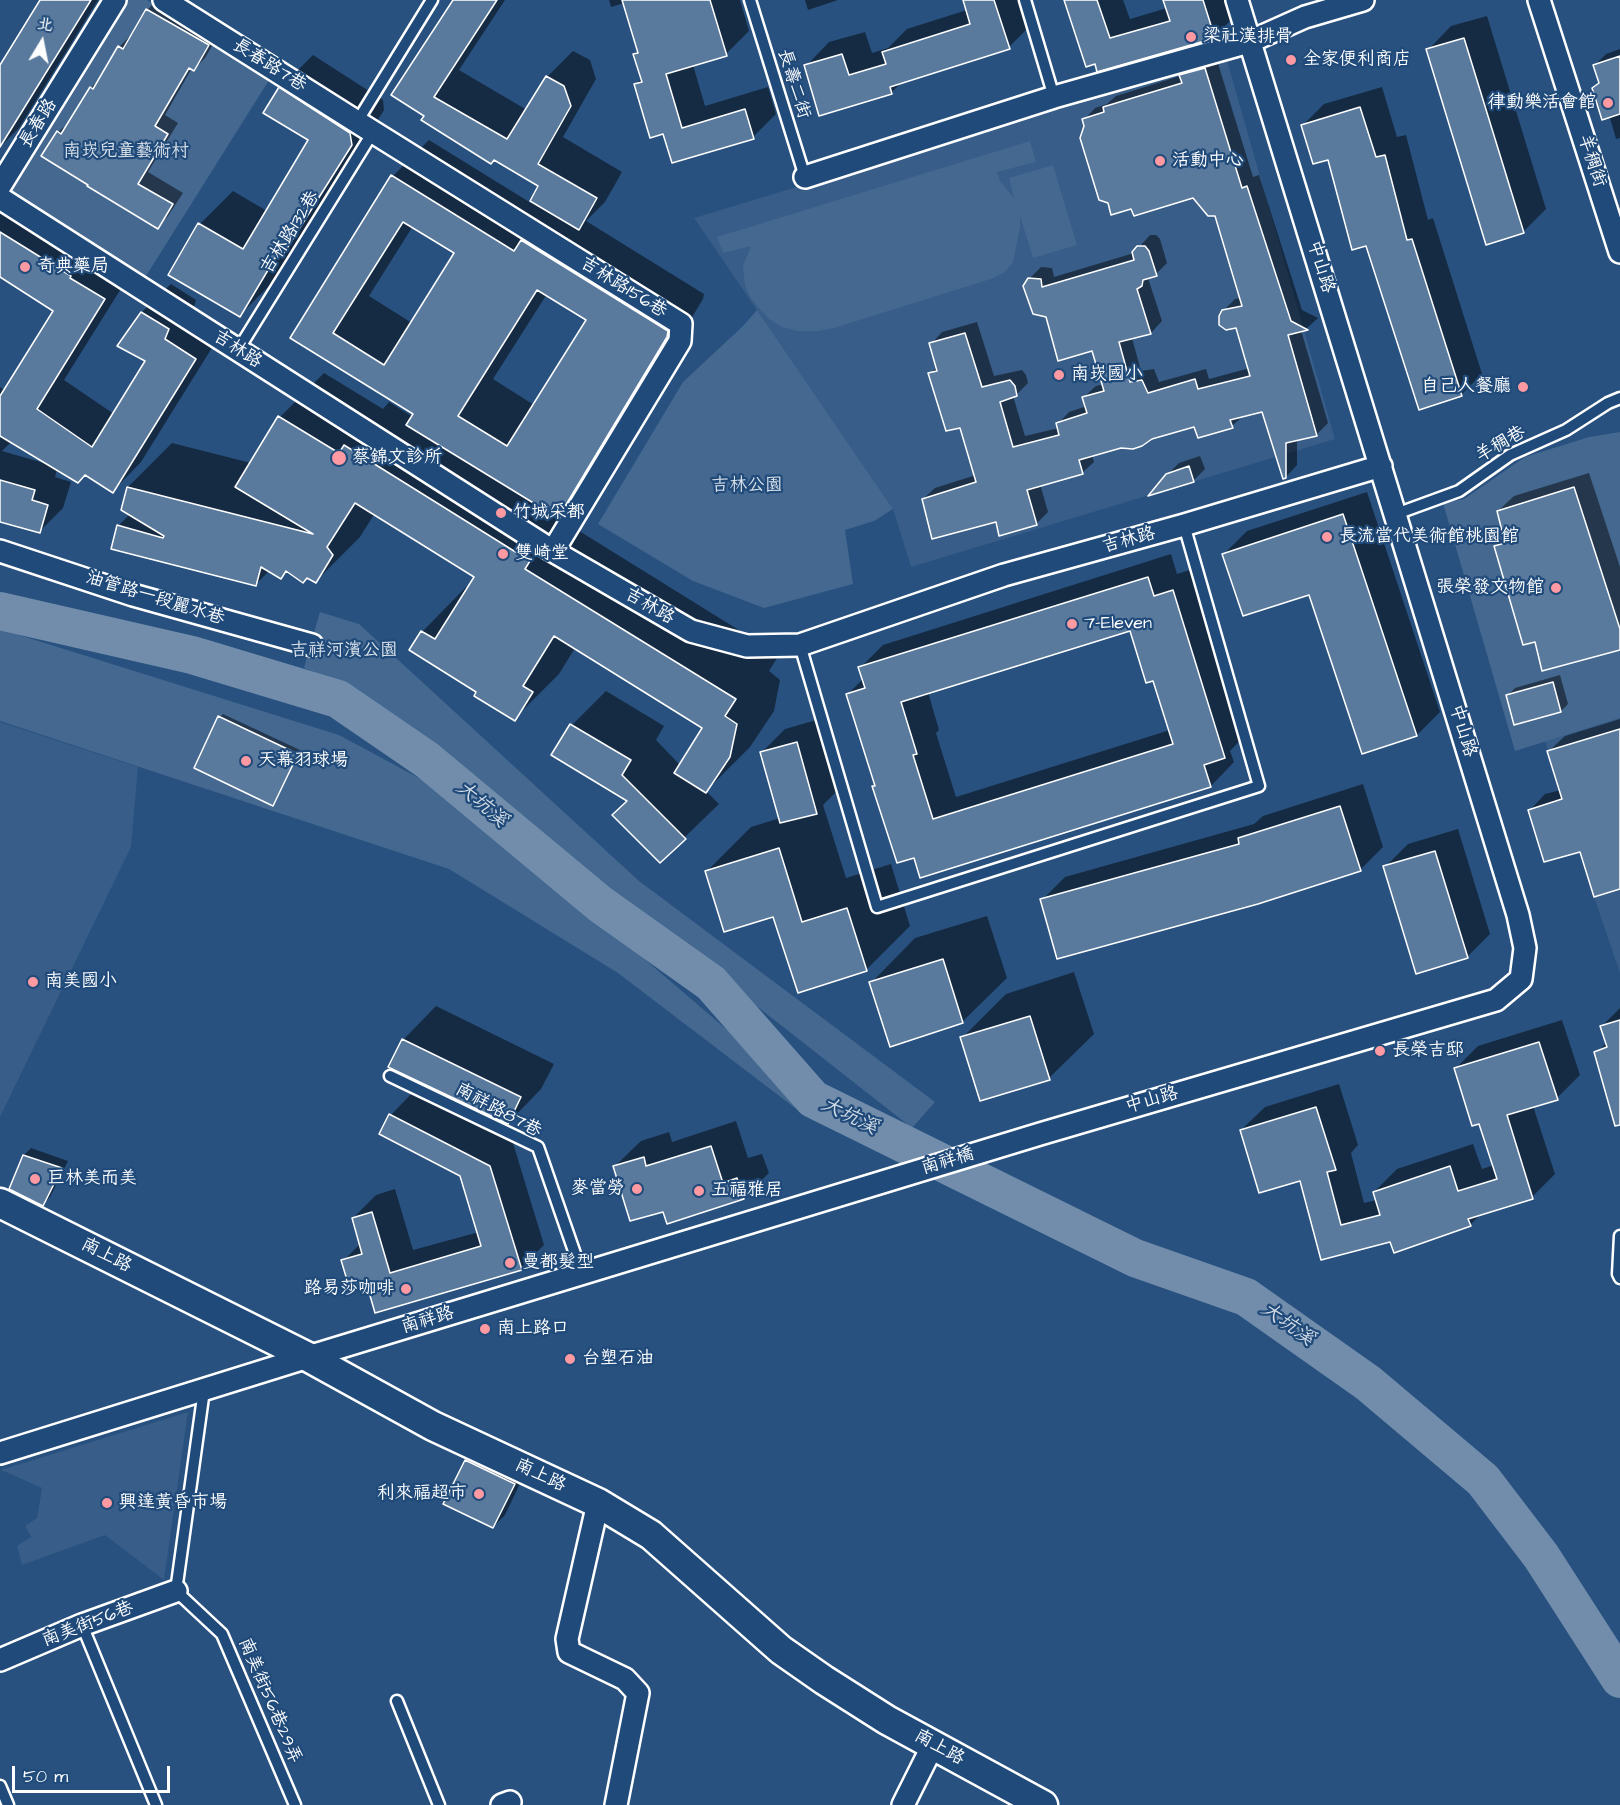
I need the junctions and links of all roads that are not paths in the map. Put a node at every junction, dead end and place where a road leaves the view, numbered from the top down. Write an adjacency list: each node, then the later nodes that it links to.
1 (115, 0): 13 (street, 長春路)
2 (164, 0): 11 (street, 長春路7巷)
3 (432, 0): 11 (lane, 吉林路132巷)
4 (750, 0): 12 (lane, 長壽二街)
5 (1025, 0): 10 (lane)
6 (1237, 0): 9 (street, 中山路)
7 (1363, 0): 9 (street)
8 (1539, 0): 15 (street, 羊稠街)
9 (1249, 42): 10 (street); 18 (street, 中山路)
10 (1054, 97): 12 (street)
11 (365, 127): 16 (lane, 吉林路132巷); 22 (street, 吉林路156巷)
12 (805, 177)
13 (0, 186)
14 (0, 198): 16 (street, 吉林路)
15 (1620, 252)
16 (238, 350): 22 (street, 吉林路)
17 (1620, 398): 19 (lane, 羊稠巷)
18 (1381, 466): 19 (street, 中山路); 20 (street, 吉林路)
19 (1396, 514): 26 (street, 中山路)
20 (1184, 525): 24 (street, 吉林路); 24 (lane)
21 (0, 550): 23 (street, 油管路一段麗水巷)
22 (553, 551): 24 (street, 吉林路)
23 (312, 645)
24 (800, 645)
25 (390, 1076): 30 (lane, 南祥路87巷)
26 (1040, 1134): 27 (street, 南祥橋)
27 (856, 1190): 30 (street, 南祥路)
28 (0, 1203): 32 (street, 南上路)
29 (1620, 1236): 31 (lane)
30 (582, 1274): 32 (street, 南祥路)
31 (1620, 1278)
32 (308, 1357): 33 (street, 南祥路); 35 (street, 南上路)
33 (204, 1390): 34 (street, 南祥路); 36 (lane)
34 (0, 1453)
35 (598, 1503): 40 (street, 南上路); 46 (street)
36 (176, 1592): 37 (street, 南美街56巷); 44 (lane, 南美街56巷29弄)
37 (82, 1625): 38 (street, 南美街56巷); 43 (lane)
38 (0, 1660)
39 (397, 1701): 45 (lane)
40 (933, 1745): 47 (street); 48 (street, 南上路)
41 (0, 1786): 42 (lane)
42 (8, 1805)
43 (156, 1805)
44 (295, 1805)
45 (440, 1805)
46 (616, 1805)
47 (903, 1805)
48 (1043, 1805)

